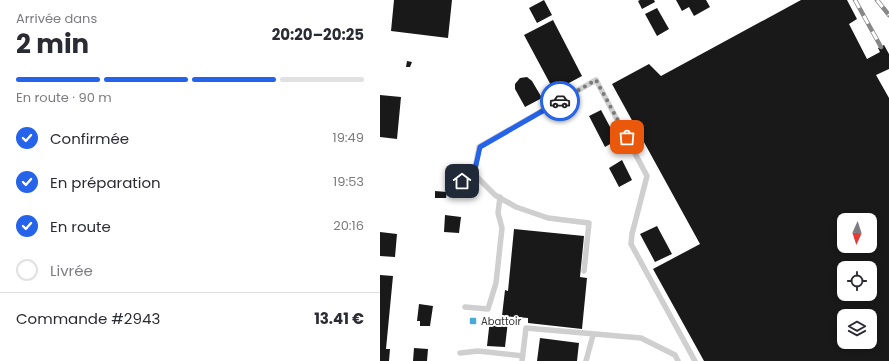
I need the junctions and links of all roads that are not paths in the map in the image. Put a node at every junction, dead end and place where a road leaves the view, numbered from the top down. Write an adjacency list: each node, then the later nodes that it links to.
1 (474, 174): 2 (lane); 3 (lane); 11 (lane)
2 (462, 181)
3 (500, 197): 4 (lane); 5 (lane)
4 (584, 272)
5 (465, 307)
6 (593, 335): 8 (lane); 9 (lane); 10 (lane)
7 (460, 353): 8 (lane)
8 (522, 358)
9 (586, 361)
10 (678, 361)
11 (695, 361)

